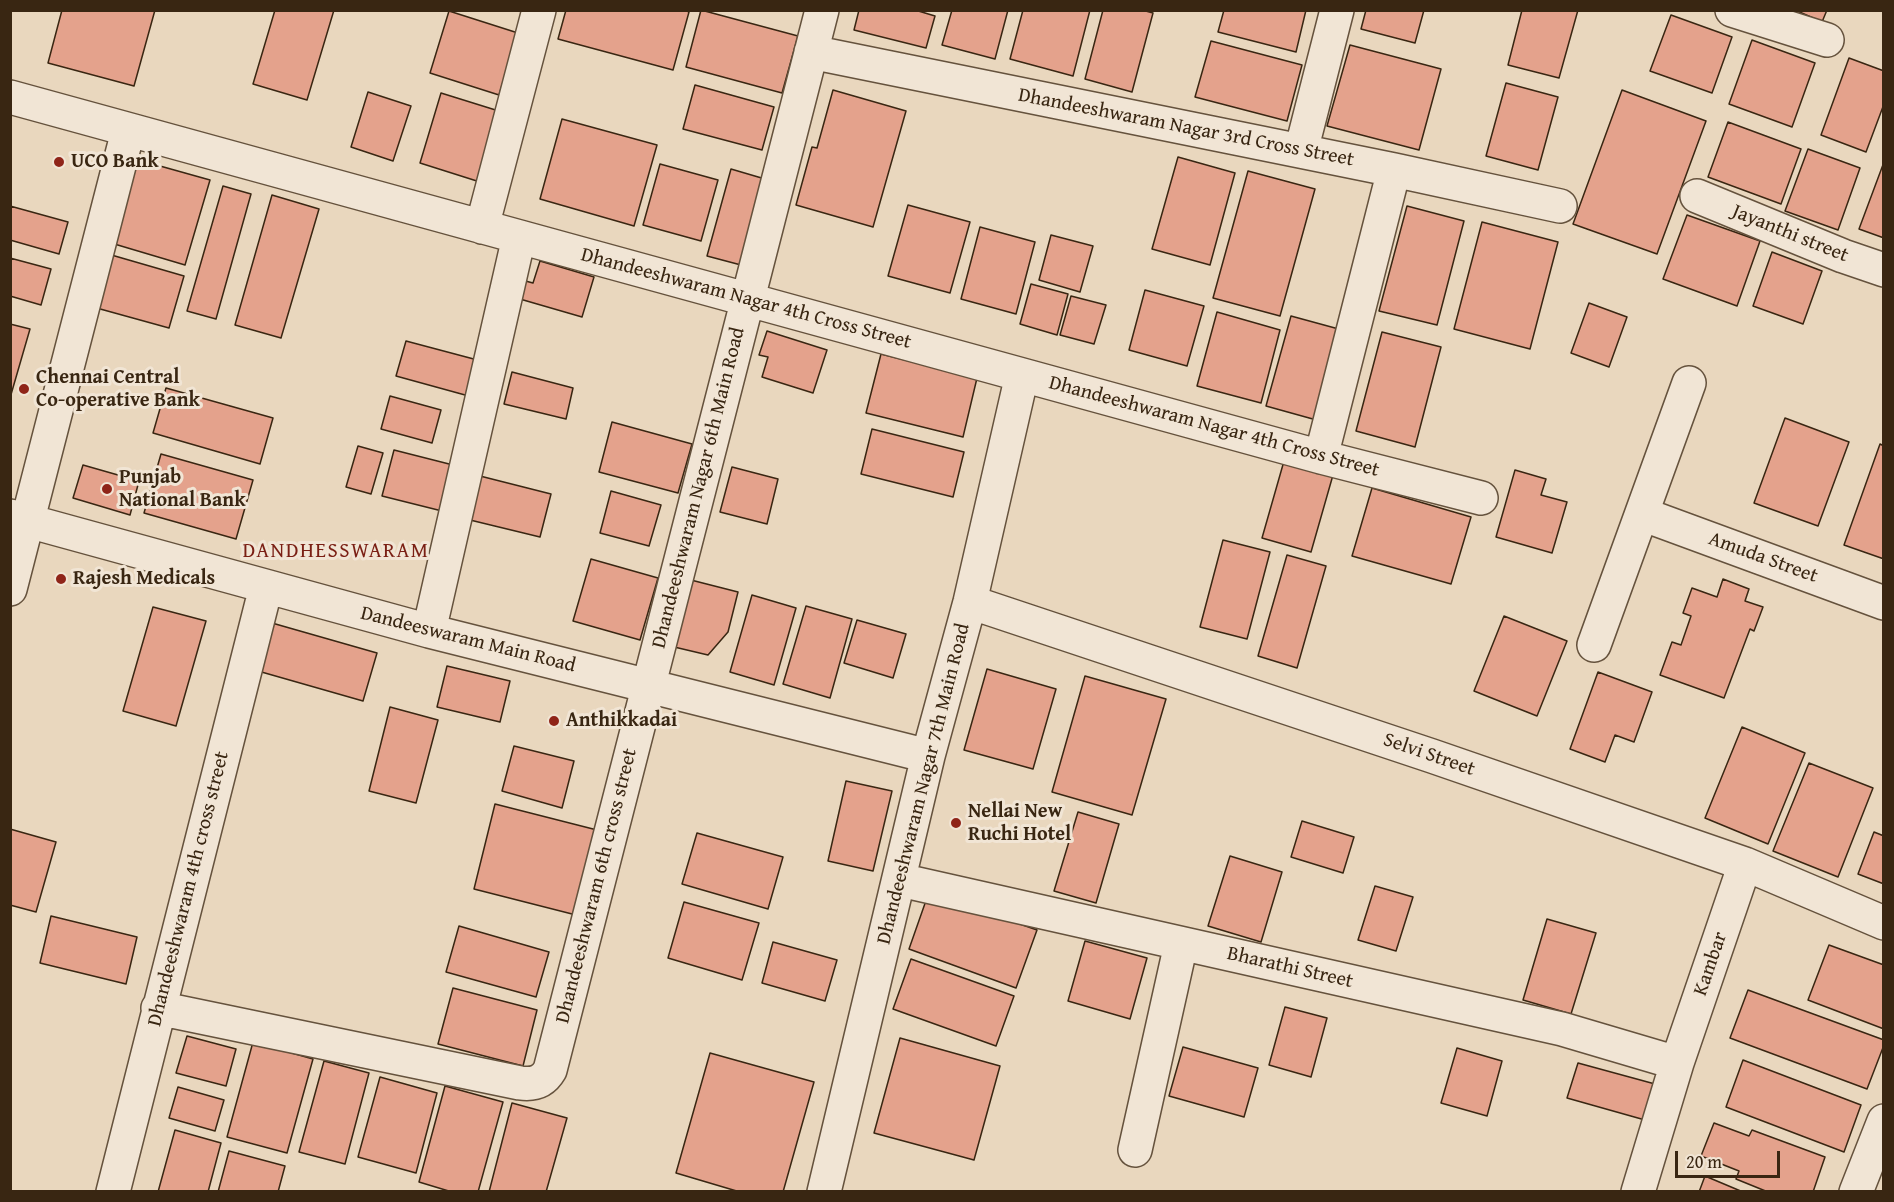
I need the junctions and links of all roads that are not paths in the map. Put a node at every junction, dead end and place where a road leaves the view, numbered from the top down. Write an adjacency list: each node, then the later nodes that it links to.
1 (539, 10): 13 (street)
2 (822, 10): 6 (street, Dhandeeshwaram Nagar 6th Main Road)
3 (1337, 10): 9 (street)
4 (1732, 10): 5 (street)
5 (1827, 40)
6 (811, 52): 9 (street, Dhandeeshwaram Nagar 3rd Cross Street); 16 (street, Dhandeeshwaram Nagar 6th Main Road)
7 (10, 97): 8 (street, Dhandeeshwaram Nagar 4th Cross Street)
8 (128, 131): 13 (street, Dhandeeshwaram Nagar 4th Cross Street); 22 (street)
9 (1301, 151): 10 (street, Dhandeeshwaram Nagar 3rd Cross Street)
10 (1394, 170): 12 (street, Dhandeeshwaram Nagar 3rd Cross Street); 19 (street)
11 (1697, 196): 15 (street, Jayanthi street)
12 (1560, 206)
13 (482, 226): 14 (street, Dhandeeshwaram Nagar 4th Cross Street)
14 (519, 237): 16 (street, Dhandeeshwaram Nagar 4th Cross Street); 27 (street)
15 (1884, 270)
16 (747, 299): 17 (street, Dhandeeshwaram Nagar 4th Cross Street); 29 (street, Dhandeeshwaram Nagar 6th Main Road)
17 (1022, 375): 19 (street, Dhandeeshwaram Nagar 4th Cross Street); 25 (street, Dhandeeshwaram Nagar 7th Main Road)
18 (1689, 383): 21 (street)
19 (1321, 457): 20 (street, Dhandeeshwaram Nagar 4th Cross Street)
20 (1481, 498)
21 (1642, 514): 26 (street, Amuda Street); 28 (street)
22 (19, 519): 23 (street, Dandeeswaram Main Road); 24 (street)
23 (266, 587): 27 (street, Dandeeswaram Main Road); 35 (street, Dhandeeshwaram 4th cross street)
24 (10, 589)
25 (970, 602): 30 (street, Dhandeeshwaram Nagar 7th Main Road); 31 (street, Selvi Street)
26 (1884, 603)
27 (429, 631): 29 (street, Dandeeswaram Main Road)
28 (1594, 645)
29 (648, 686): 30 (street, Dandeeswaram Main Road); 35 (street, Dhandeeshwaram 6th cross street)
30 (928, 756): 32 (street, Dhandeeshwaram Nagar 7th Main Road)
31 (1745, 864): 33 (street, Selvi Street); 36 (street, Kambar)
32 (900, 880): 34 (street, Bharathi Street); 40 (street, Dhandeeshwaram Nagar 7th Main Road)
33 (1884, 923)
34 (1181, 944): 36 (street, Bharathi Street); 38 (street)
35 (158, 1008): 39 (street, Dhandeeshwaram 4th cross street)
36 (1677, 1063): 41 (street, Kambar)
37 (1884, 1121): 42 (street)
38 (1135, 1150)
39 (113, 1191)
40 (824, 1191)
41 (1638, 1191)
42 (1856, 1191)

